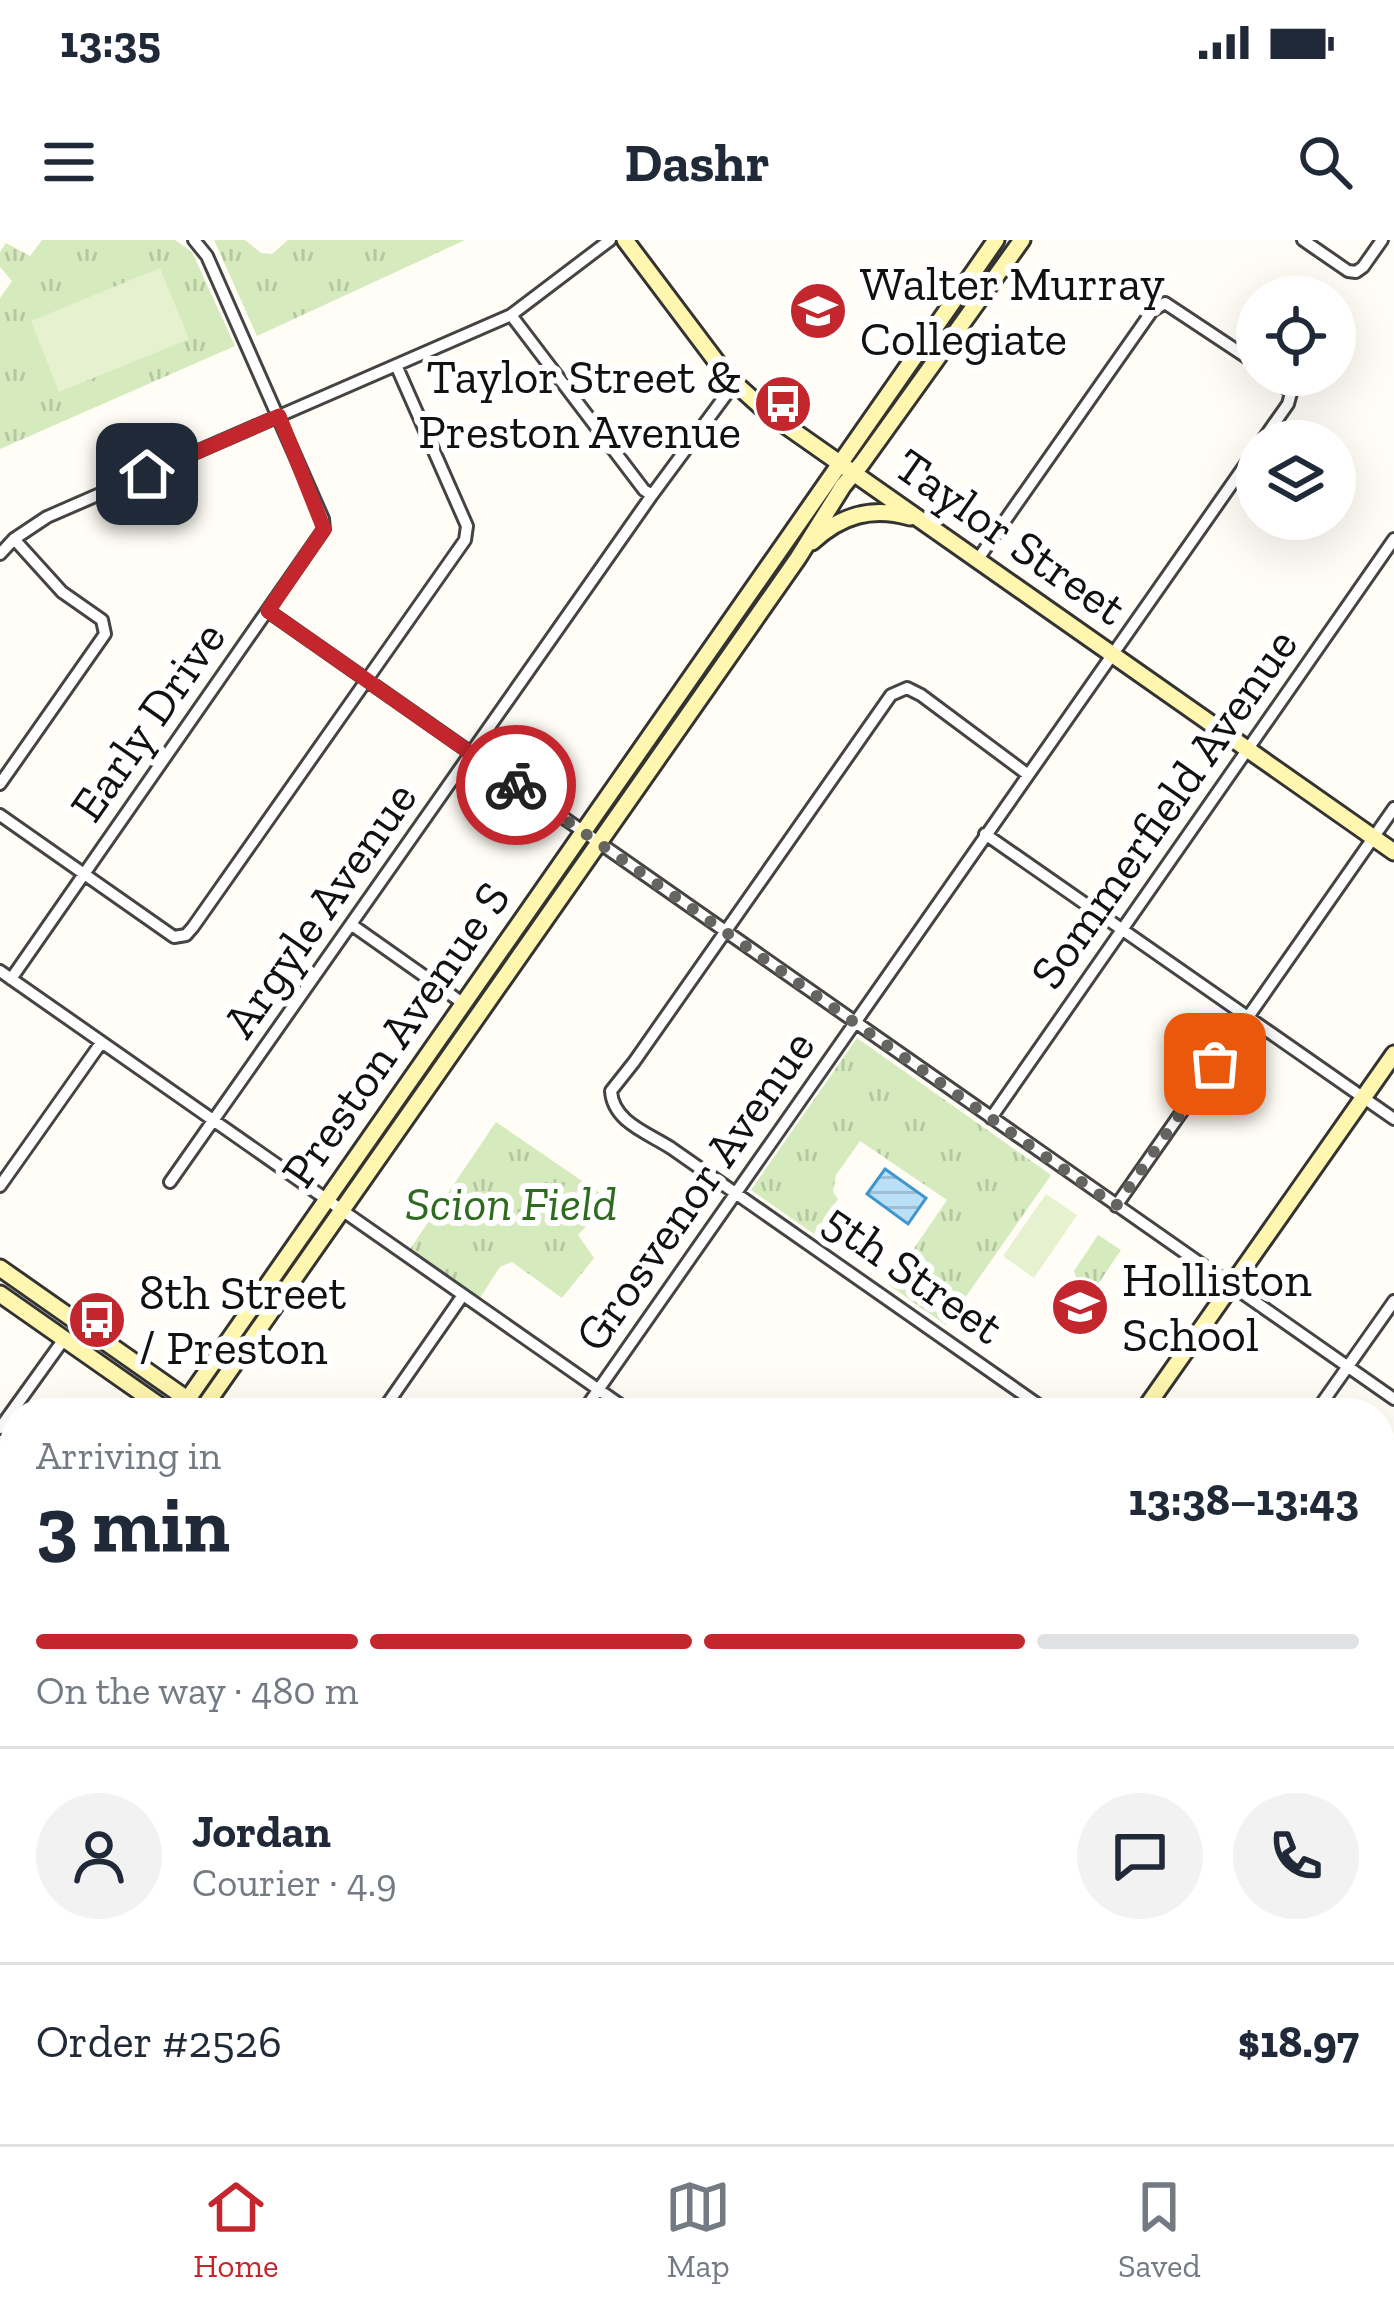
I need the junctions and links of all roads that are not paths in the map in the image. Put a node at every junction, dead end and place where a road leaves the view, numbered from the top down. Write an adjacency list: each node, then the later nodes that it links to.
1 (610, 240): 8 (street)
2 (625, 240): 11 (main road, Taylor Street)
3 (996, 240): 13 (main road)
4 (1022, 240): 13 (main road)
5 (1303, 240): 6 (street)
6 (1382, 240)
7 (197, 241): 12 (street, Early Drive)
8 (512, 315): 10 (street); 16 (street)
9 (1236, 350): 23 (street)
10 (396, 365): 12 (street); 26 (street)
11 (734, 384): 13 (main road, Taylor Street); 16 (street, Argyle Avenue)
12 (279, 416): 14 (street); 24 (street, Early Drive)
13 (847, 469): 18 (main road, Taylor Street); 22 (main road, Preston Avenue S); 34 (main road, Preston Avenue S)
14 (157, 470): 17 (street); 19 (street)
15 (1236, 477): 25 (street, Grosvenor Avenue)
16 (652, 495): 28 (street, Argyle Avenue)
17 (177, 518)
18 (926, 522): 22 (main road); 23 (main road, Taylor Street)
19 (14, 539): 21 (street); 30 (street)
20 (1394, 539): 27 (street, Sommerfield Avenue)
21 (0, 554)
22 (798, 558): 34 (main road, Preston Avenue S)
23 (978, 559): 25 (main road, Taylor Street)
24 (268, 611): 26 (street); 37 (street, Early Drive)
25 (1113, 654): 27 (main road, Taylor Street); 29 (street, Grosvenor Avenue)
26 (366, 681): 28 (street); 37 (street)
27 (1248, 749): 35 (main road, Taylor Street); 39 (street, Sommerfield Avenue)
28 (471, 755): 34 (street); 38 (street, Argyle Avenue)
29 (1027, 774): 33 (street, Grosvenor Avenue); 40 (street)
30 (0, 784)
31 (1394, 808): 35 (street)
32 (0, 815): 37 (street)
33 (985, 835): 39 (street); 44 (street, Grosvenor Avenue)
34 (591, 837): 40 (street); 42 (main road, Preston Avenue S); 54 (main road, Preston Avenue S)
35 (1374, 837): 36 (main road, Taylor Street); 43 (street)
36 (1394, 852)
37 (84, 874): 41 (street, Early Drive)
38 (352, 925): 42 (street); 50 (street, Argyle Avenue)
39 (1122, 929): 43 (street); 48 (street, Sommerfield Avenue)
40 (725, 932): 44 (street); 53 (street, 5th Street)
41 (6, 975): 45 (street)
42 (464, 1004): 54 (main road, Preston Avenue S)
43 (1247, 1017): 47 (street); 55 (street)
44 (854, 1022): 48 (street); 53 (street, Grosvenor Avenue)
45 (101, 1043): 50 (street); 52 (street)
46 (1394, 1054): 47 (main road)
47 (1364, 1098): 49 (street); 57 (main road)
48 (991, 1118): 55 (street)
49 (1394, 1119)
50 (213, 1121): 51 (street, Argyle Avenue); 54 (street)
51 (170, 1182)
52 (0, 1186)
53 (736, 1192): 63 (street, Grosvenor Avenue); 71 (street, 5th Street)
54 (333, 1205): 59 (street); 67 (main road, Preston Avenue S)
55 (1116, 1206): 57 (street)
56 (0, 1268): 66 (main road)
57 (1231, 1286): 62 (street); 72 (main road)
58 (0, 1294): 61 (main road)
59 (463, 1295): 63 (street); 68 (street)
60 (1394, 1301): 62 (street)
61 (64, 1339): 64 (street); 65 (main road)
62 (1348, 1367): 73 (street); 74 (street)
63 (598, 1390): 69 (street, Grosvenor Avenue); 70 (street)
64 (22, 1398)
65 (170, 1398)
66 (175, 1398)
67 (199, 1398)
68 (391, 1398)
69 (592, 1398)
70 (610, 1398)
71 (1029, 1398)
72 (1153, 1398)
73 (1326, 1398)
74 (1393, 1398)

